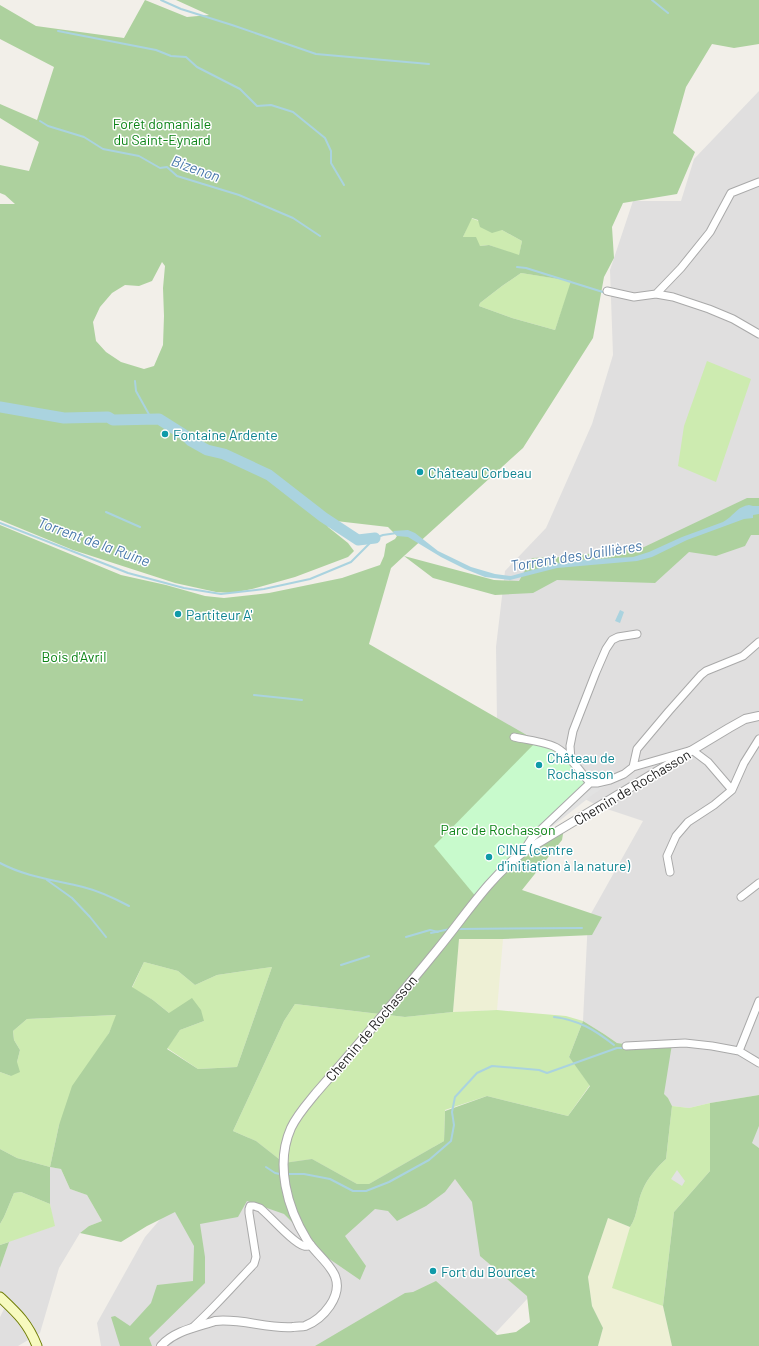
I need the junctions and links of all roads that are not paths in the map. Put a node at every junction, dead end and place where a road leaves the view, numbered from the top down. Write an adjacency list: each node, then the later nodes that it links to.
1 (759, 182): 3 (street)
2 (607, 291): 3 (street)
3 (656, 294): 4 (street)
4 (759, 334)
5 (637, 634): 11 (street)
6 (759, 642): 12 (street)
7 (759, 716): 10 (street, Chemin de Rochasson)
8 (514, 737): 11 (street)
9 (759, 739): 14 (street)
10 (692, 750): 12 (street); 14 (street); 15 (street, Chemin de Rochasson)
11 (571, 760): 13 (street)
12 (633, 766): 13 (street)
13 (590, 783): 15 (street)
14 (732, 790): 16 (street)
15 (523, 852): 23 (street, Chemin de Rochasson)
16 (670, 872)
17 (759, 883): 18 (street)
18 (741, 897)
19 (759, 1001): 21 (street)
20 (626, 1046): 21 (street)
21 (738, 1051): 22 (street)
22 (759, 1063)
23 (310, 1245): 25 (street, Chemin de Rochasson); 25 (street)
24 (0, 1297): 26 (main road)
25 (190, 1329): 27 (street, Chemin de Rochasson)
26 (37, 1346)
27 (161, 1346)

